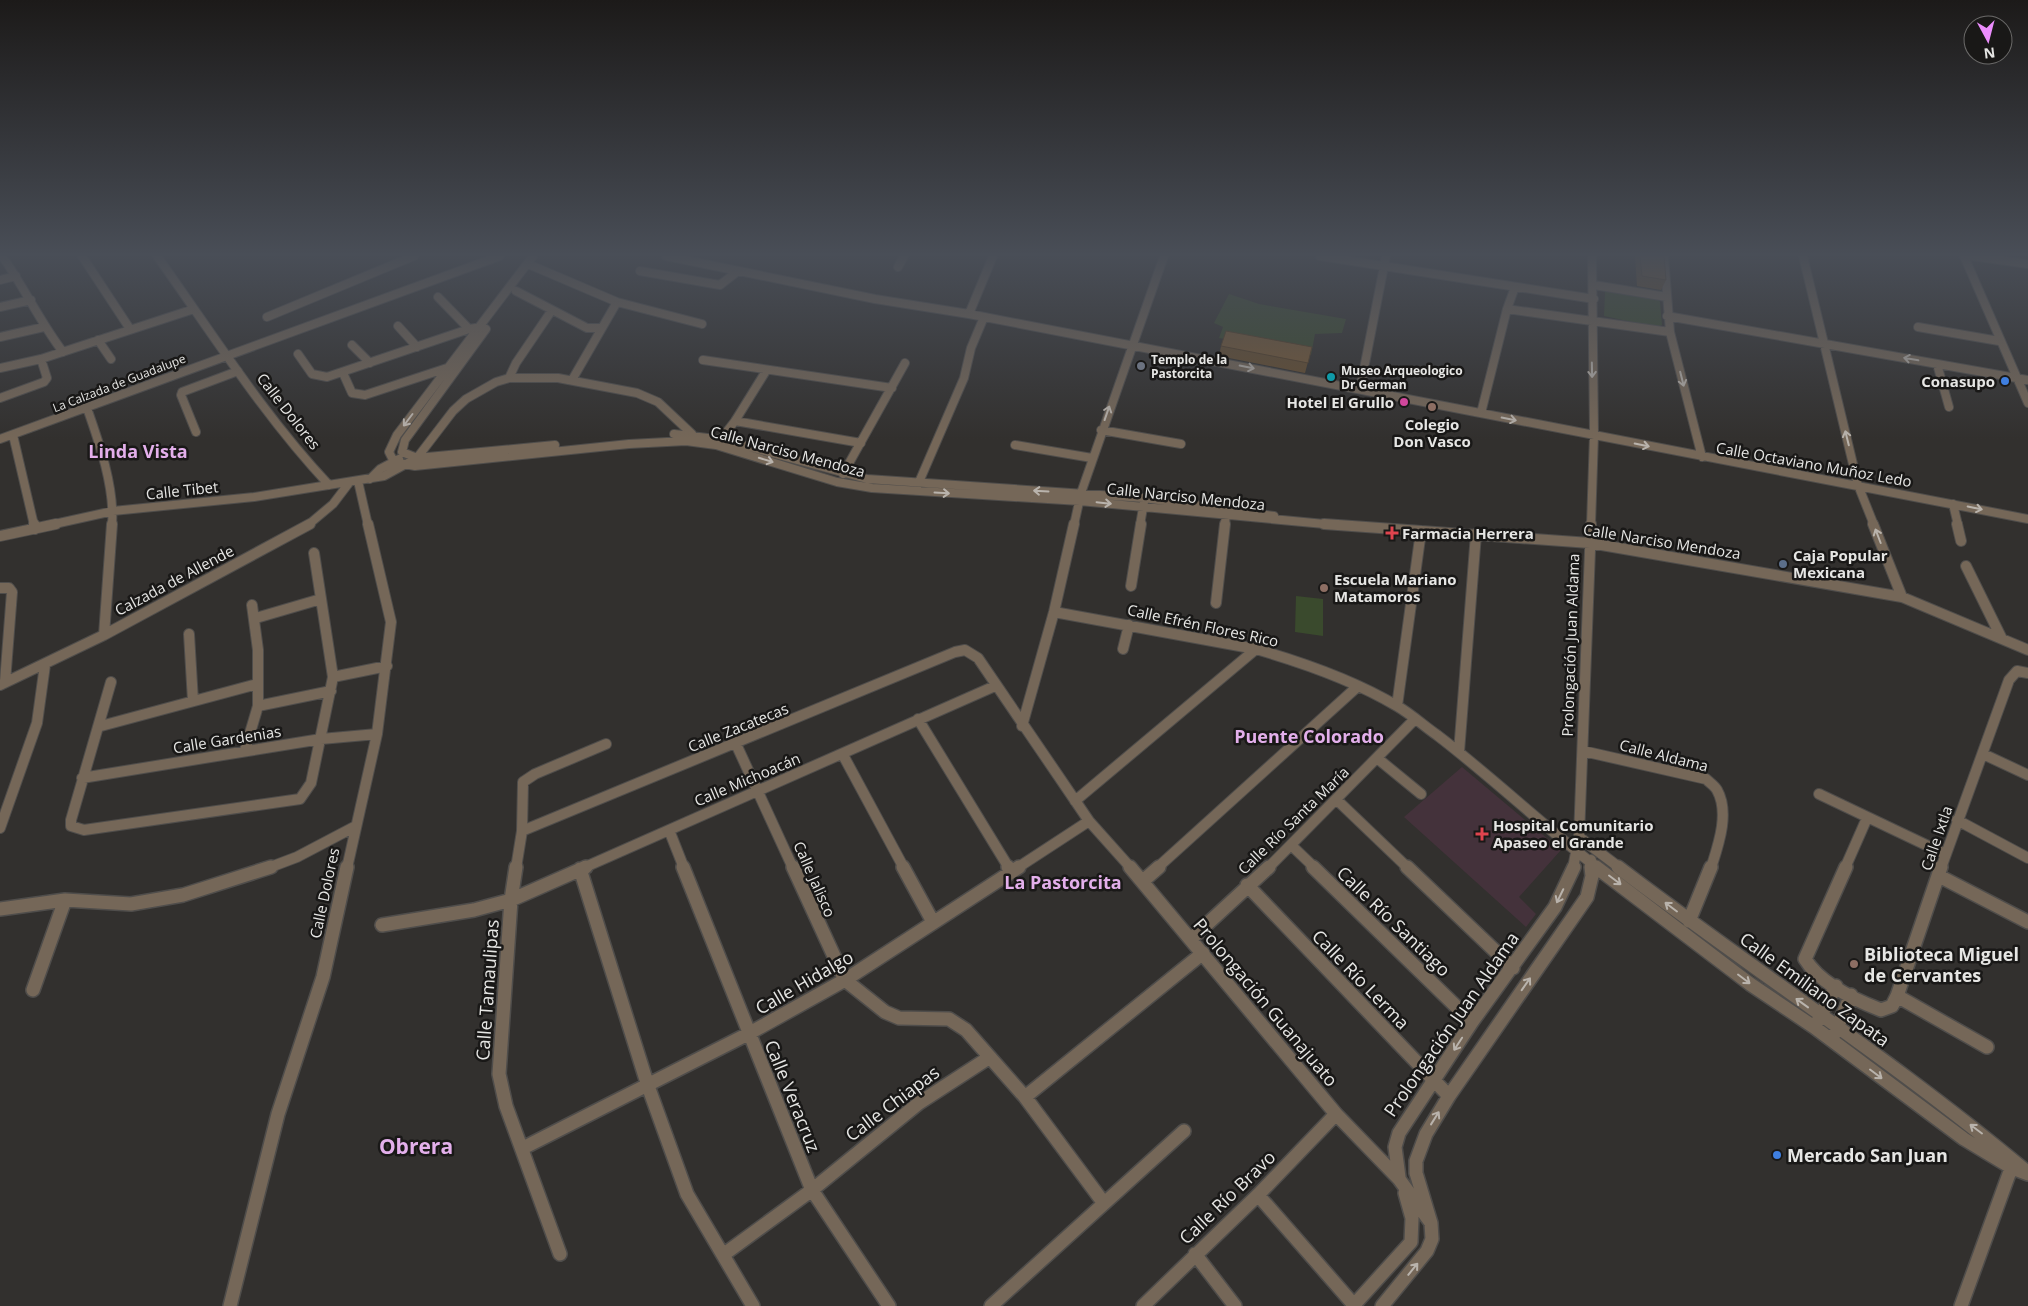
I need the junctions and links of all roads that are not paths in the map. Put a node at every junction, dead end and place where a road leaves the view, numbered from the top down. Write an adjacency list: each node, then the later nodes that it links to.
1 (1667, 316): 32 (street)
2 (39, 317): 26 (street)
3 (122, 317): 31 (street)
4 (169, 317): 31 (street)
5 (200, 317): 42 (street, Calle Dolores)
6 (331, 317): 42 (street, La Calzada de Guadalupe)
7 (459, 317): 29 (street)
8 (492, 317): 27 (street)
9 (493, 317): 27 (street)
10 (547, 317): 54 (street)
11 (566, 317): 30 (street)
12 (607, 317): 30 (street)
13 (674, 317): 24 (street)
14 (984, 317): 38 (street, Calle Octaviano Muñoz Ledo); 88 (street)
15 (1141, 317): 38 (street)
16 (1375, 317): 59 (street)
17 (1505, 317): 65 (street)
18 (1560, 317): 23 (street)
19 (1594, 317): 23 (street, Prolongación Juan Aldama)
20 (1672, 317): 36 (street)
21 (1818, 317): 36 (street)
22 (1989, 317): 35 (street)
23 (1594, 322): 32 (street); 71 (street, Prolongación Juan Aldama, one-way to 71)
24 (702, 324)
25 (398, 326): 39 (street)
26 (44, 327): 33 (street); 40 (street)
27 (484, 327): 29 (street); 50 (street); 62 (street)
28 (1918, 327): 35 (street)
29 (470, 328): 39 (street)
30 (601, 328): 56 (street)
31 (130, 329): 34 (street)
32 (1670, 332): 79 (street, one-way to 79)
33 (0, 337)
34 (98, 340): 40 (street); 44 (street)
35 (1999, 340): 55 (street)
36 (1824, 344): 48 (street, one-way to 36); 87 (street, one-way to 36)
37 (352, 345): 47 (street)
38 (1131, 345): 59 (street, Calle Octaviano Muñoz Ledo, one-way to 59); 67 (street, one-way to 38)
39 (417, 347): 47 (street)
40 (63, 352): 43 (street)
41 (298, 354): 53 (street)
42 (226, 355): 51 (street, Calle Dolores); 64 (street, La Calzada de Guadalupe)
43 (41, 359): 49 (street); 60 (street)
44 (111, 359)
45 (703, 360): 52 (street)
46 (905, 363): 58 (street)
47 (370, 364): 53 (street)
48 (1937, 364): 55 (street); 63 (street)
49 (0, 368)
50 (448, 368): 53 (street); 62 (street)
51 (238, 371): 68 (street); 86 (street, Calle Dolores)
52 (766, 371): 58 (street); 66 (street)
53 (343, 373)
54 (509, 378): 56 (street); 76 (street)
55 (2017, 378): 57 (street); 61 (street)
56 (572, 380): 69 (street)
57 (2028, 380)
58 (892, 388): 74 (street)
59 (1360, 389): 65 (street, Calle Octaviano Muñoz Ledo)
60 (0, 398)
61 (2028, 403)
62 (425, 404): 78 (street); 82 (street, one-way to 82)
63 (1948, 407)
64 (87, 408): 70 (street, La Calzada de Guadalupe); 92 (street)
65 (1481, 413): 71 (street, Calle Octaviano Muñoz Ledo, one-way to 71)
66 (735, 421): 73 (street); 74 (street)
67 (1101, 430): 75 (street); 81 (street)
68 (196, 432)
69 (692, 434): 73 (street, Calle Narciso Mendoza); 80 (street, Calle Narciso Mendoza)
70 (13, 435): 72 (street, La Calzada de Guadalupe); 95 (street)
71 (1594, 435): 79 (street, Calle Octaviano Muñoz Ledo, one-way to 79); 100 (street, Prolongación Juan Aldama)
72 (0, 439)
73 (719, 442): 83 (street, Calle Narciso Mendoza); 84 (street, Calle Narciso Mendoza); 88 (street, Calle Narciso Mendoza, one-way to 88)
74 (861, 443): 84 (street)
75 (1181, 444)
76 (427, 445): 78 (street); 80 (street)
77 (1015, 445): 81 (street)
78 (406, 455): 80 (street, Calle Narciso Mendoza); 82 (street)
79 (1702, 457): 87 (street, Calle Octaviano Muñoz Ledo)
80 (418, 458): 83 (street, Calle Tibet)
81 (1092, 458): 89 (street)
82 (394, 462): 83 (street, Calle Narciso Mendoza); 85 (street)
83 (406, 466): 85 (street, Calle Tibet)
84 (843, 474): 88 (street, Calle Narciso Mendoza)
85 (359, 481): 86 (street, Calle Tibet); 113 (street, Calzada de Allende); 120 (street, Calle Dolores)
86 (329, 484): 92 (street, Calle Tibet)
87 (1858, 485): 91 (street, Calle Octaviano Muñoz Ledo); 105 (street, one-way to 87)
88 (916, 488): 89 (street, Calle Narciso Mendoza)
89 (1080, 497): 90 (street, Calle Narciso Mendoza); 109 (street)
90 (1144, 503): 93 (street, Calle Narciso Mendoza); 103 (street)
91 (1953, 504): 94 (street, Calle Octaviano Muñoz Ledo, one-way to 94); 99 (street)
92 (113, 511): 95 (street, Calle Tibet); 113 (street)
93 (1226, 512): 96 (street, Calle Narciso Mendoza); 107 (street)
94 (2028, 519)
95 (35, 529): 98 (street, Calle Tibet)
96 (1421, 531): 97 (street, Calle Narciso Mendoza); 131 (street)
97 (1476, 534): 100 (street, Calle Narciso Mendoza); 142 (street)
98 (0, 536)
99 (1961, 541)
100 (1590, 543): 105 (street, Calle Narciso Mendoza); 141 (street, Prolongación Juan Aldama)
101 (314, 553): 106 (street)
102 (1966, 566): 114 (street)
103 (1131, 586)
104 (4, 588): 124 (street)
105 (1902, 597): 114 (street, Calle Narciso Mendoza)
106 (321, 599): 110 (street); 122 (street)
107 (1216, 603)
108 (252, 605): 110 (street)
109 (1054, 612): 111 (street, Calle Efrén Flores Rico); 135 (street)
110 (256, 618): 125 (street)
111 (1129, 625): 116 (street); 117 (street, Calle Efrén Flores Rico)
112 (189, 634): 129 (street)
113 (104, 635): 119 (street, Calzada de Allende)
114 (2002, 639): 118 (street, Calle Narciso Mendoza)
115 (966, 650): 126 (street, Prolongación Guanajuato); 139 (street, Calle Zacatecas)
116 (1123, 650)
117 (1256, 650): 127 (street, Calle Efrén Flores Rico); 152 (street)
118 (2028, 650)
119 (45, 665): 124 (street, Calzada de Allende); 157 (street)
120 (387, 666): 122 (street); 136 (street, Calle Dolores)
121 (2022, 672): 144 (street, Calle Ixtla)
122 (334, 677): 128 (street)
123 (111, 682): 134 (street)
124 (2, 684)
125 (257, 684): 129 (street); 130 (street)
126 (995, 686): 132 (street, Calle Michoacán); 135 (street, Prolongación Guanajuato)
127 (1357, 687): 131 (street, Calle Efrén Flores Rico); 168 (street)
128 (331, 691): 130 (street); 137 (street)
129 (193, 701): 134 (street)
130 (258, 706): 140 (street)
131 (1397, 706): 133 (street, Calle Efrén Flores Rico)
132 (918, 720): 143 (street, Calle Michoacán); 166 (street)
133 (1414, 720): 142 (street, Calle Efrén Flores Rico); 145 (street, Calle Río Santa María)
134 (100, 726): 147 (street)
135 (1022, 726): 152 (street, Prolongación Guanajuato)
136 (377, 734): 137 (street, Calle Gardenias); 156 (street, Calle Dolores)
137 (321, 739): 140 (street, Calle Gardenias); 147 (street)
138 (606, 744): 159 (street, Calle Tamaulipas)
139 (736, 744): 148 (street, Calle Jalisco); 159 (street, Calle Zacatecas)
140 (245, 750): 147 (street, Calle Gardenias)
141 (1583, 751): 160 (street, Prolongación Juan Aldama); 173 (street, Calle Aldama)
142 (1459, 752): 160 (street, Calle Efrén Flores Rico)
143 (843, 754): 148 (street, Calle Michoacán); 174 (street)
144 (1983, 754): 146 (street); 154 (street, Calle Ixtla)
145 (1377, 758): 149 (street); 151 (street, Calle Río Santa María)
146 (2028, 775)
147 (82, 778)
148 (759, 791): 158 (street, Calle Michoacán); 180 (street, Calle Jalisco)
149 (1421, 794)
150 (1819, 794): 153 (street)
151 (1337, 800): 161 (street, Calle Río Santa María); 179 (street)
152 (1075, 801): 155 (street, Prolongación Guanajuato)
153 (1867, 818): 162 (street); 181 (street)
154 (1957, 820): 162 (street, Calle Ixtla); 163 (street)
155 (1089, 821): 166 (street, Calle Hidalgo); 168 (street, Prolongación Guanajuato)
156 (356, 826): 170 (street); 210 (street, Calle Dolores)
157 (0, 828)
158 (669, 830): 165 (street, Calle Michoacán); 188 (street, Calle Veracruz)
159 (522, 831): 171 (street, Calle Tamaulipas)
160 (1578, 844): 164 (street, Prolongación Juan Aldama); 173 (street, Calle Emiliano Zapata, one-way to 160); 179 (street, Prolongación Juan Aldama, one-way to 179)
161 (1292, 846): 169 (street, Calle Río Santa María); 185 (street, Calle Río Santiago)
162 (1946, 854): 167 (street, Calle Ixtla)
163 (2028, 858)
164 (1592, 863): 186 (street, Calle Emiliano Zapata, one-way to 186); 194 (street, Prolongación Juan Aldama, one-way to 164)
165 (580, 870): 171 (street, Calle Michoacán); 193 (street)
166 (1011, 871): 174 (street, Calle Hidalgo)
167 (1939, 876): 175 (street); 184 (street, Calle Ixtla)
168 (1143, 881): 177 (street, Prolongación Guanajuato)
169 (1247, 885): 177 (street, Calle Río Santa María); 192 (street, Calle Río Lerma)
170 (65, 900): 172 (street); 182 (street)
171 (511, 900): 176 (street, Calle Michoacán); 198 (street, Calle Tamaulipas)
172 (0, 909)
173 (1689, 921): 186 (street, Calle Emiliano Zapata, one-way to 173)
174 (932, 922): 180 (street, Calle Hidalgo)
175 (2028, 922)
176 (382, 925)
177 (1190, 939): 178 (street, Prolongación Guanajuato)
178 (1203, 953): 195 (street); 196 (street, Prolongación Guanajuato)
179 (1513, 968): 185 (street, Prolongación Juan Aldama)
180 (845, 980): 188 (street, Calle Hidalgo); 191 (street, Calle Jalisco)
181 (1836, 986): 183 (street); 186 (street)
182 (34, 990)
183 (1851, 995): 184 (street, Calle Ixtla); 187 (street)
184 (1897, 996): 190 (street)
185 (1472, 1022): 192 (street, Prolongación Juan Aldama, one-way to 192)
186 (1817, 1022): 187 (street, Calle Emiliano Zapata); 189 (street, Calle Emiliano Zapata)
187 (1838, 1028): 189 (street); 199 (street, Calle Emiliano Zapata, one-way to 187)
188 (748, 1034): 193 (street, Calle Hidalgo); 202 (street, Calle Veracruz)
189 (1830, 1040): 199 (street, Calle Emiliano Zapata, one-way to 199)
190 (1988, 1047)
191 (990, 1057): 195 (street); 202 (street, Calle Chiapas)
192 (1434, 1080): 194 (street, Calle Río Lerma); 201 (street, Prolongación Juan Aldama)
193 (648, 1086): 198 (street, Calle Hidalgo); 208 (street)
194 (1449, 1096): 205 (street, Prolongación Juan Aldama, one-way to 194)
195 (1025, 1097): 204 (street)
196 (1336, 1114): 201 (street, Prolongación Guanajuato); 203 (street, Calle Río Bravo)
197 (1184, 1131): 204 (street)
198 (523, 1148): 206 (street, Calle Tamaulipas)
199 (2013, 1164): 200 (street, Calle Emiliano Zapata); 217 (street)
200 (2028, 1173)
201 (1399, 1179): 205 (street, Prolongación Guanajuato); 209 (street, Prolongación Juan Aldama)
202 (812, 1190): 208 (street, Calle Chiapas); 212 (street, Calle Veracruz)
203 (1258, 1195): 207 (street, Calle Río Bravo); 209 (street)
204 (1103, 1202): 213 (street)
205 (1431, 1223): 216 (street, Prolongación Juan Aldama, one-way to 205)
206 (560, 1254)
207 (1195, 1254): 214 (street, Calle Río Bravo); 215 (street)
208 (723, 1255): 211 (street)
209 (1354, 1305)
210 (230, 1306)
211 (753, 1306)
212 (889, 1306)
213 (991, 1306)
214 (1143, 1306)
215 (1235, 1306)
216 (1382, 1306)
217 (1962, 1306)

